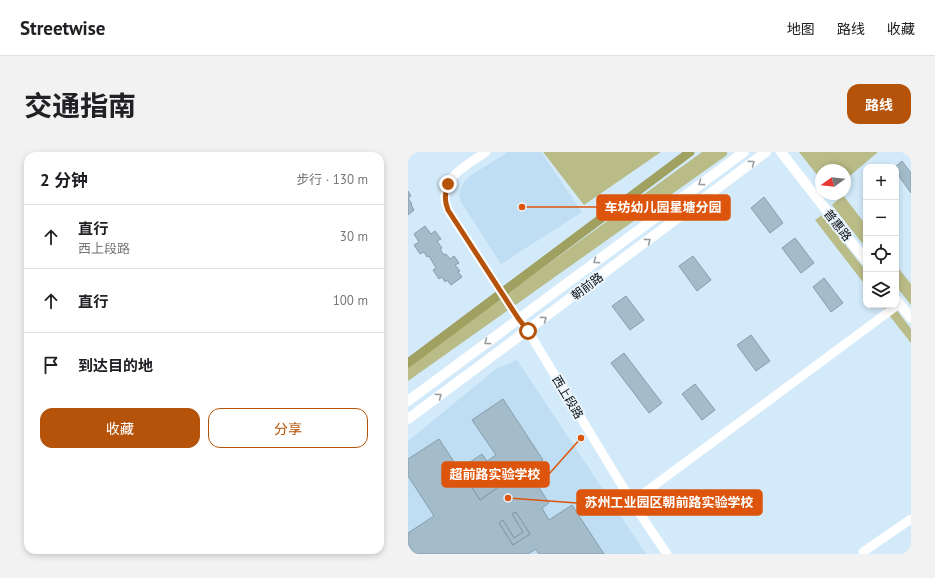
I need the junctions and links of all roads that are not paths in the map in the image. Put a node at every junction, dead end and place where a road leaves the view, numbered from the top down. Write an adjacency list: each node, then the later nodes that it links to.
1 (486, 152): 8 (street, 西上段路)
2 (744, 152): 8 (main road, 朝前路, one-way to 8)
3 (766, 152): 10 (main road, 朝前路, one-way to 3)
4 (781, 152): 5 (main road, 普惠路)
5 (863, 257)
6 (899, 302): 9 (main road)
7 (889, 308): 13 (street)
8 (518, 318): 10 (street, 西上段路); 11 (main road, 朝前路, one-way to 11)
9 (911, 318)
10 (528, 331): 12 (main road, 朝前路, one-way to 10); 13 (street, 西上段路)
11 (408, 401)
12 (408, 419)
13 (632, 502): 16 (street, 西上段路)
14 (911, 519): 15 (street)
15 (863, 552)
16 (667, 554)

